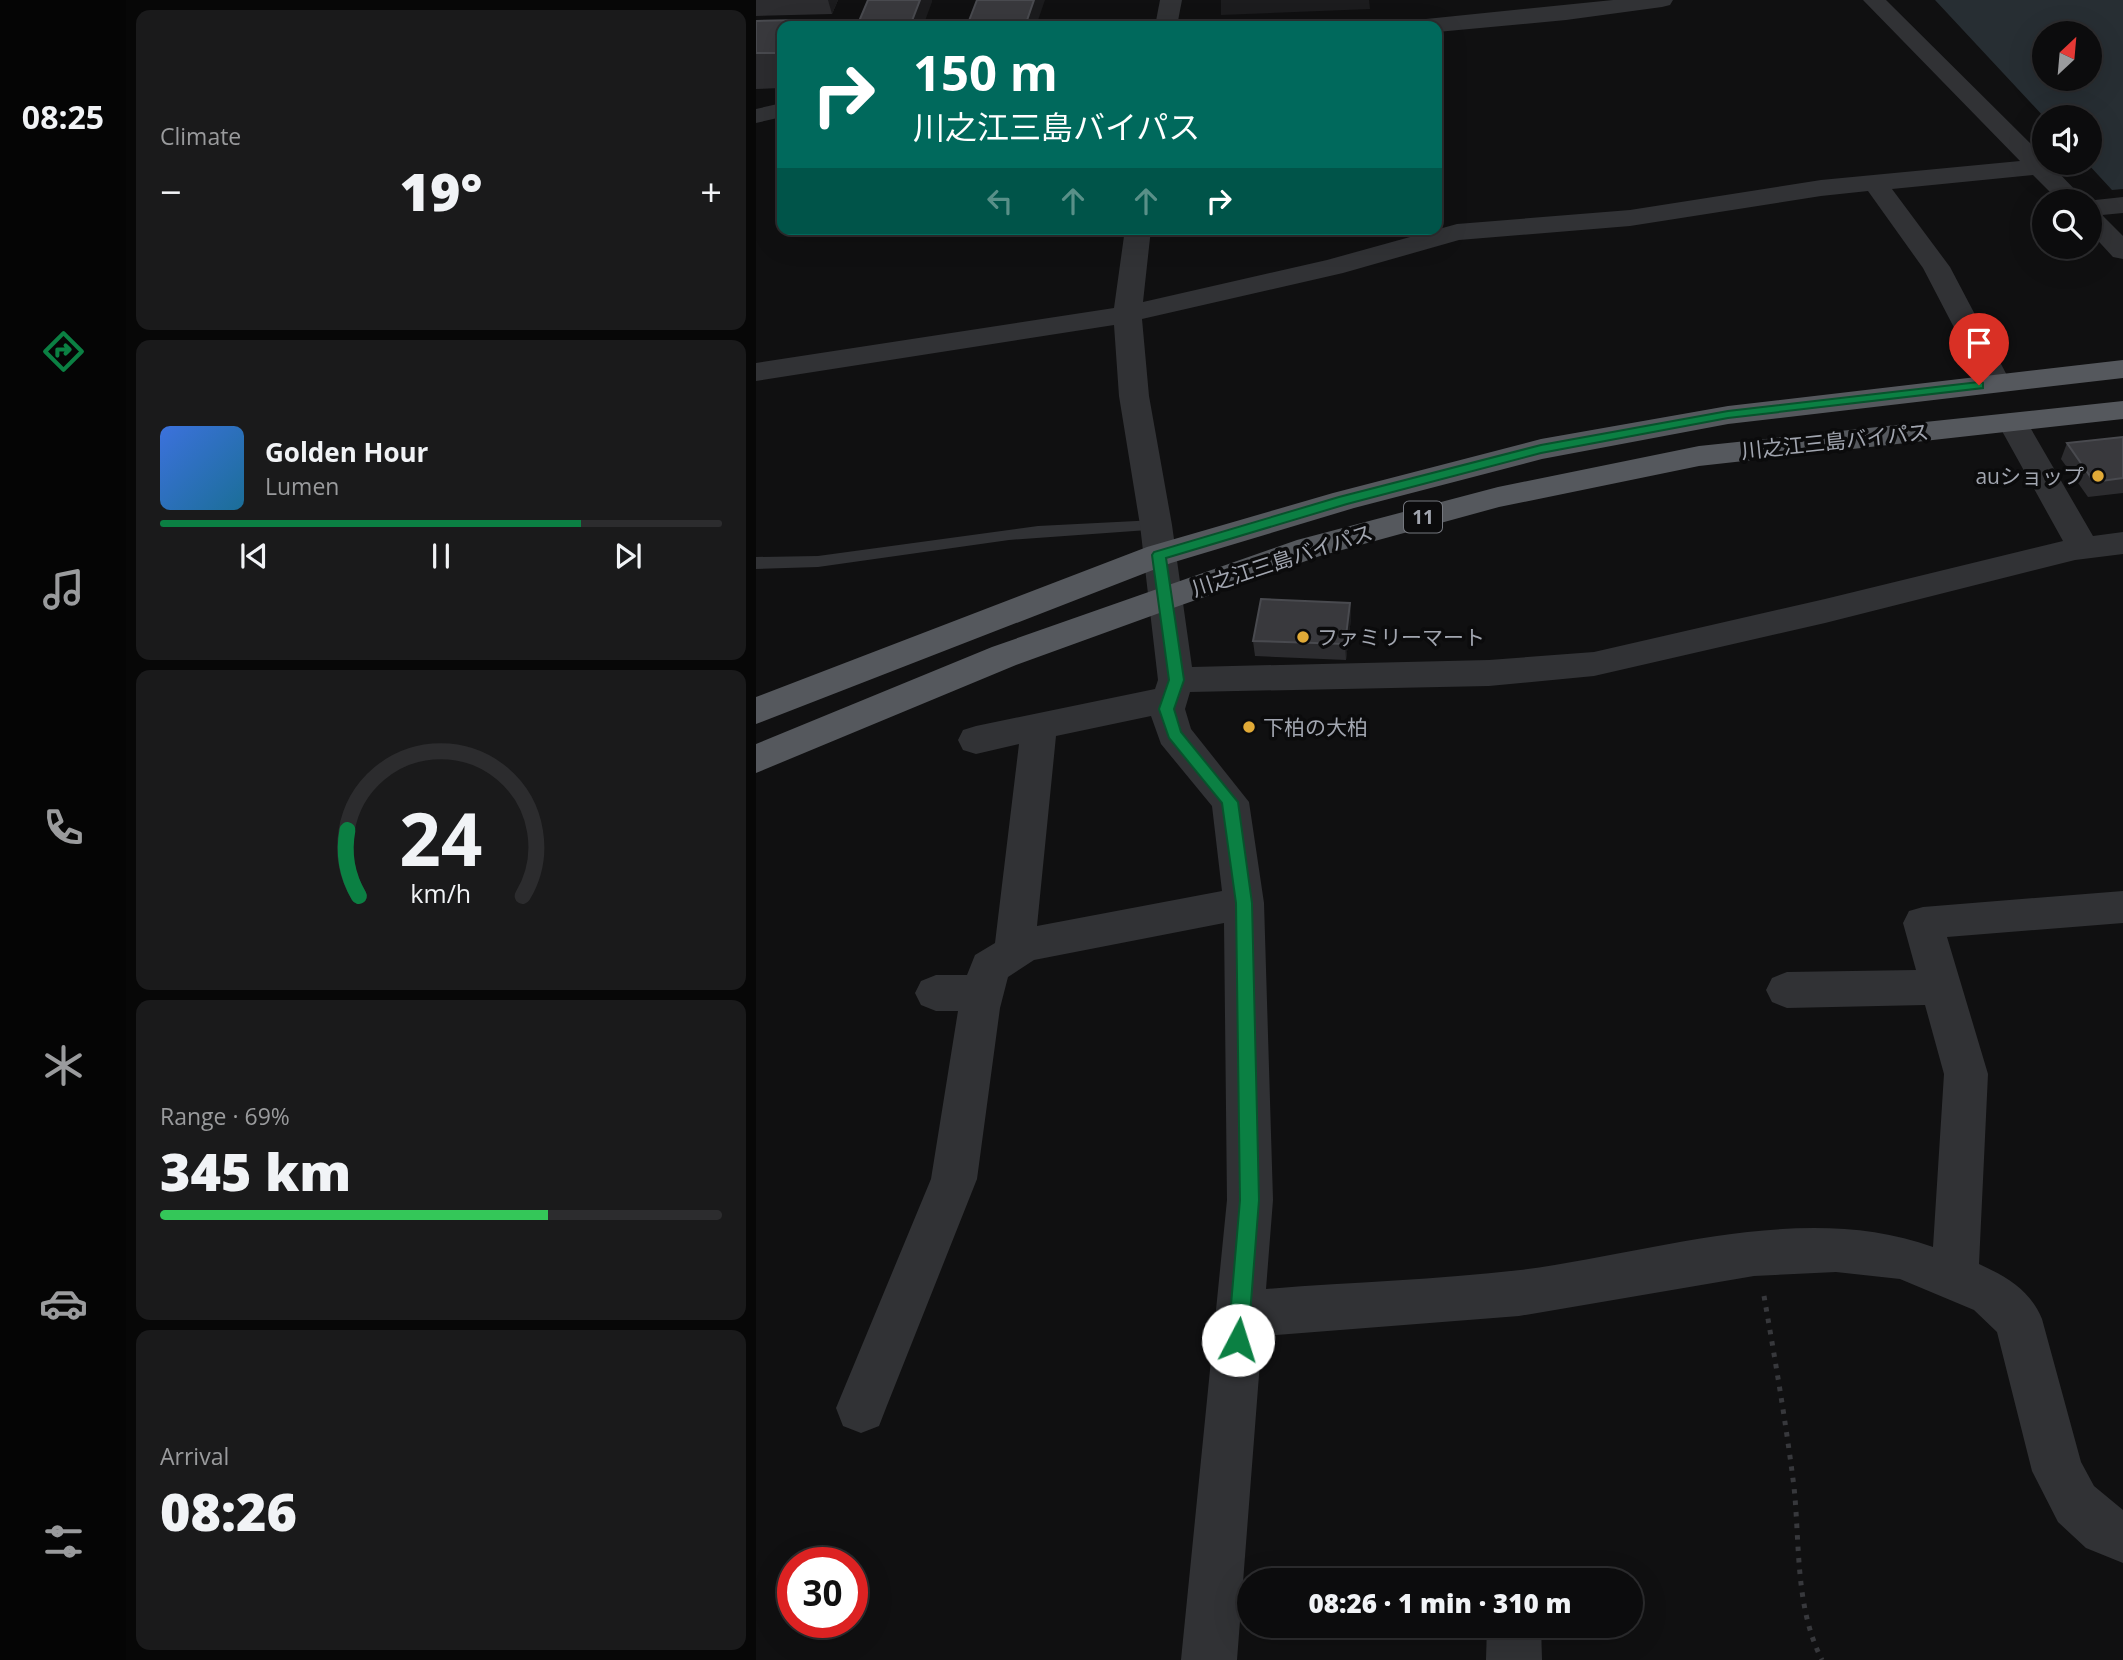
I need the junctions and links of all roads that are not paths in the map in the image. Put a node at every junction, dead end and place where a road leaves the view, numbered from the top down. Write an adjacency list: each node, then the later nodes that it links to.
1 (1171, 0): 4 (street)
2 (1662, 0): 5 (street)
3 (1874, 0): 8 (street)
4 (1167, 21)
5 (1442, 25)
6 (777, 111): 7 (street)
7 (756, 116)
8 (2032, 160)
9 (2032, 168): 11 (street)
10 (2047, 175): 12 (street)
11 (1875, 183): 18 (street); 21 (street)
12 (2061, 189)
13 (2123, 205): 14 (street)
14 (2102, 207)
15 (2102, 230): 17 (street)
16 (1137, 235): 18 (street)
17 (2123, 251)
18 (1127, 314): 20 (street); 24 (street)
19 (2123, 369): 21 (highway, 川之江三島バイパス / 11)
20 (756, 372)
21 (1996, 383): 24 (highway, 川之江三島バイパス / 11)
22 (2123, 410): 23 (highway, 川之江三島バイパス / 11)
23 (2012, 422): 26 (street); 28 (highway, 川之江三島バイパス / 11)
24 (1158, 540): 27 (lane); 28 (street); 30 (highway, 川之江三島バイパス / 11)
25 (2123, 543): 26 (street)
26 (2084, 548): 29 (street)
27 (756, 564)
28 (1164, 599): 29 (street); 33 (highway, 川之江三島バイパス / 11)
29 (1173, 689): 31 (street); 34 (street)
30 (756, 711)
31 (1039, 727): 32 (street); 36 (street)
32 (976, 740)
33 (756, 759)
34 (1244, 903): 36 (street); 42 (street)
35 (2123, 906): 37 (street)
36 (1014, 951): 40 (street)
37 (1941, 987): 38 (street); 41 (street)
38 (1787, 990)
39 (936, 993): 40 (street)
40 (983, 993): 43 (street)
41 (1955, 1277): 42 (street); 44 (street)
42 (1240, 1314): 46 (street)
43 (862, 1408)
44 (2123, 1537)
45 (1514, 1638): 47 (street)
46 (1209, 1660)
47 (1514, 1660)

